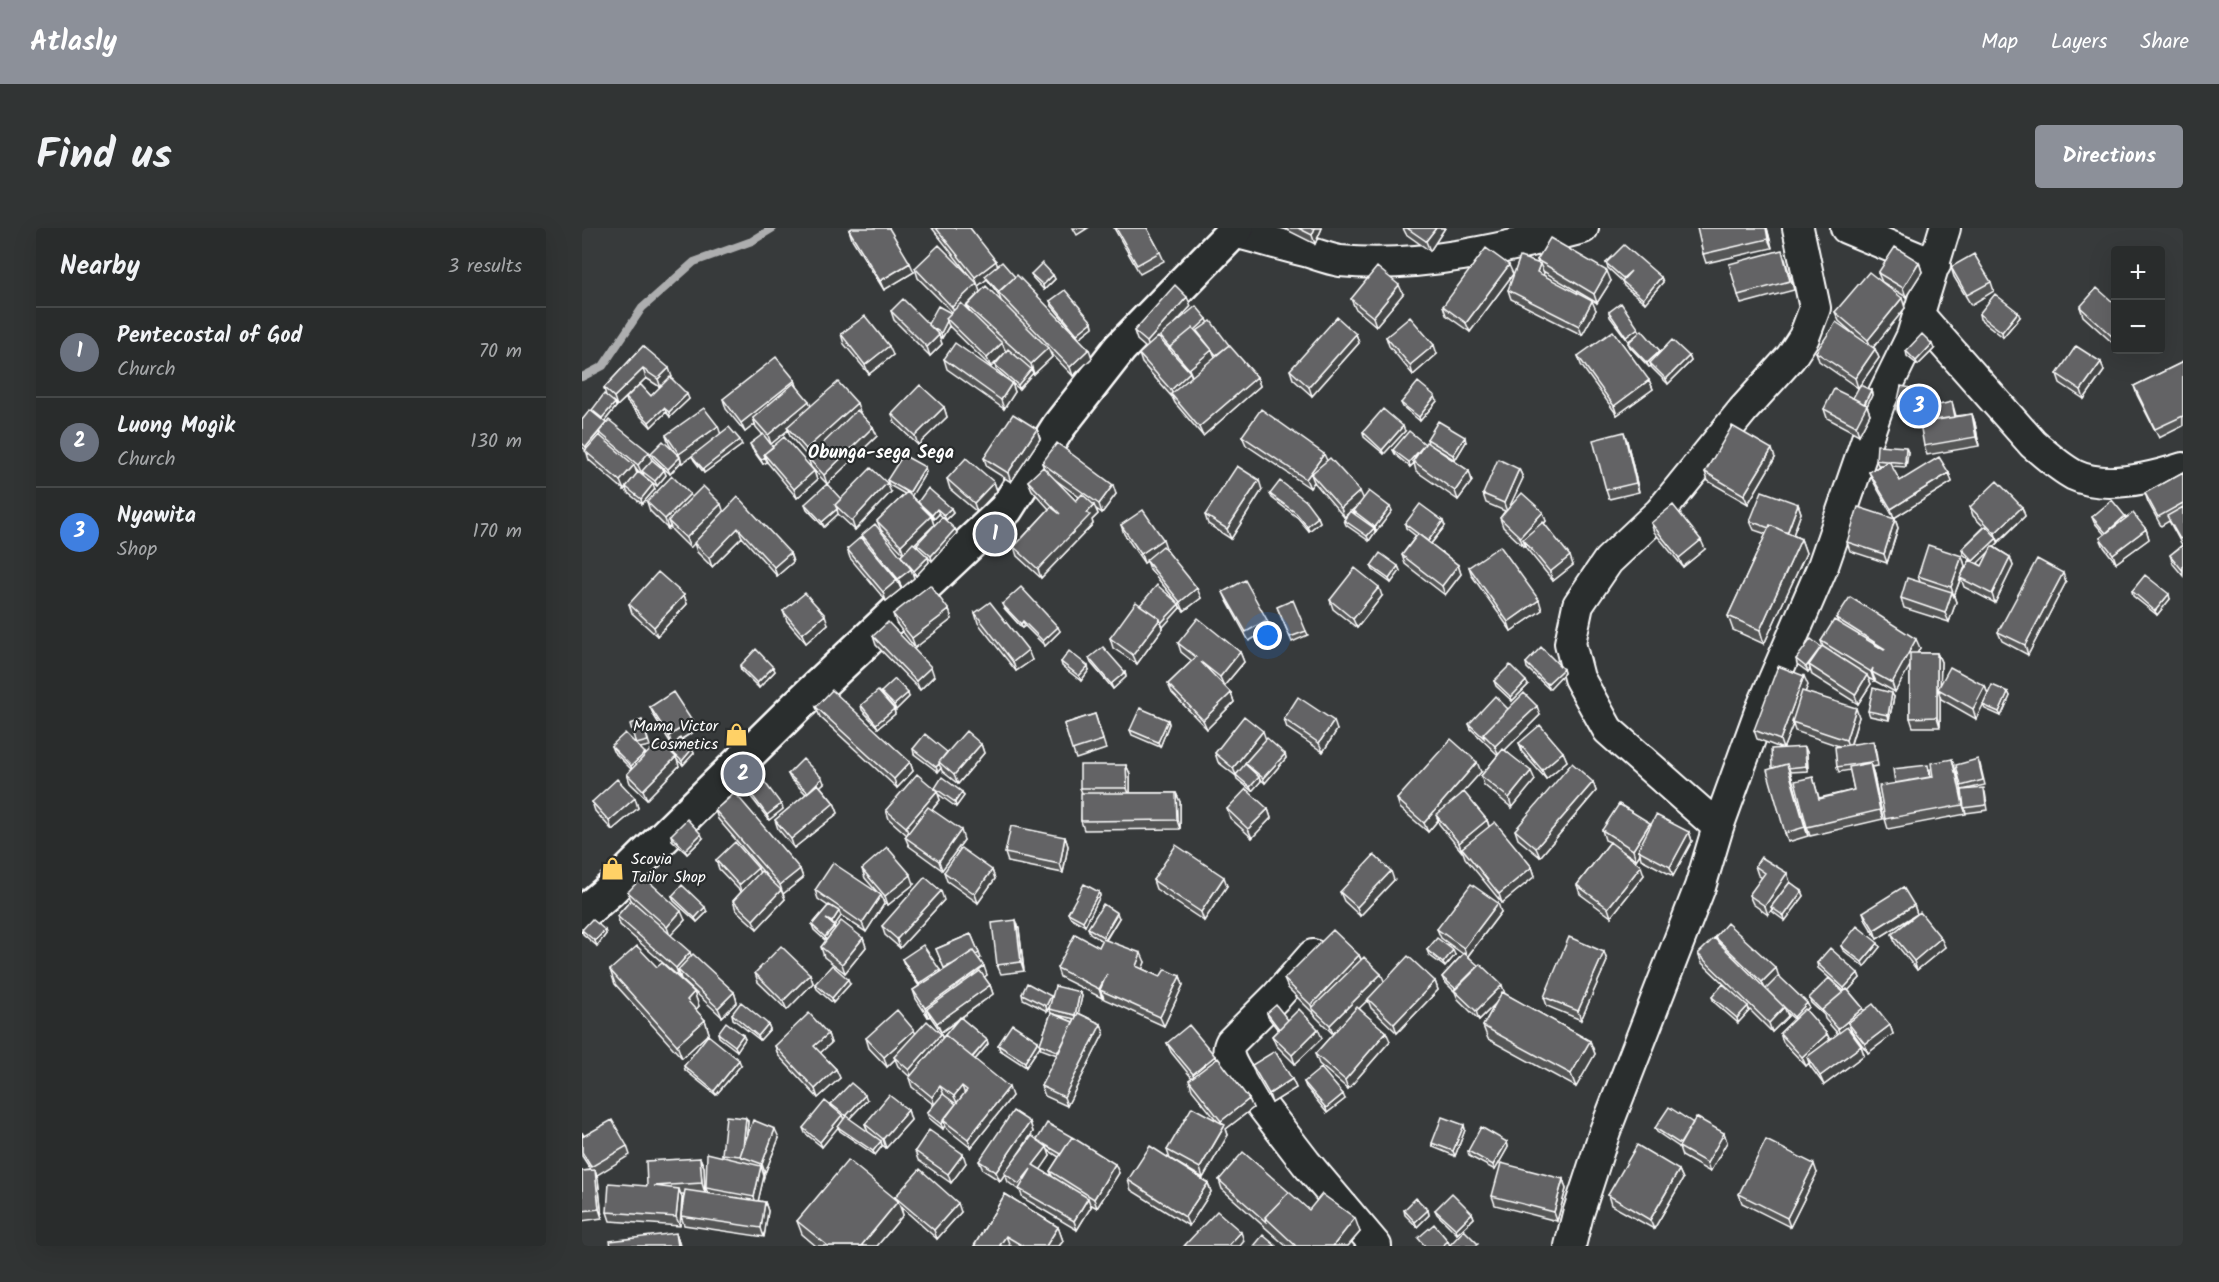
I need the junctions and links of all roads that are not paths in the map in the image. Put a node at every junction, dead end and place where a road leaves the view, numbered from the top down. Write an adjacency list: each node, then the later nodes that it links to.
1 (1583, 228): 5 (street)
2 (1798, 228): 9 (street)
3 (1846, 228): 6 (street)
4 (1945, 228): 6 (street)
5 (1236, 230): 10 (street)
6 (1935, 265): 7 (street)
7 (1919, 315): 8 (street); 9 (street)
8 (2183, 468)
9 (1718, 827): 13 (street)
10 (582, 914)
11 (1319, 949): 12 (street)
12 (1376, 1246)
13 (1570, 1246)

